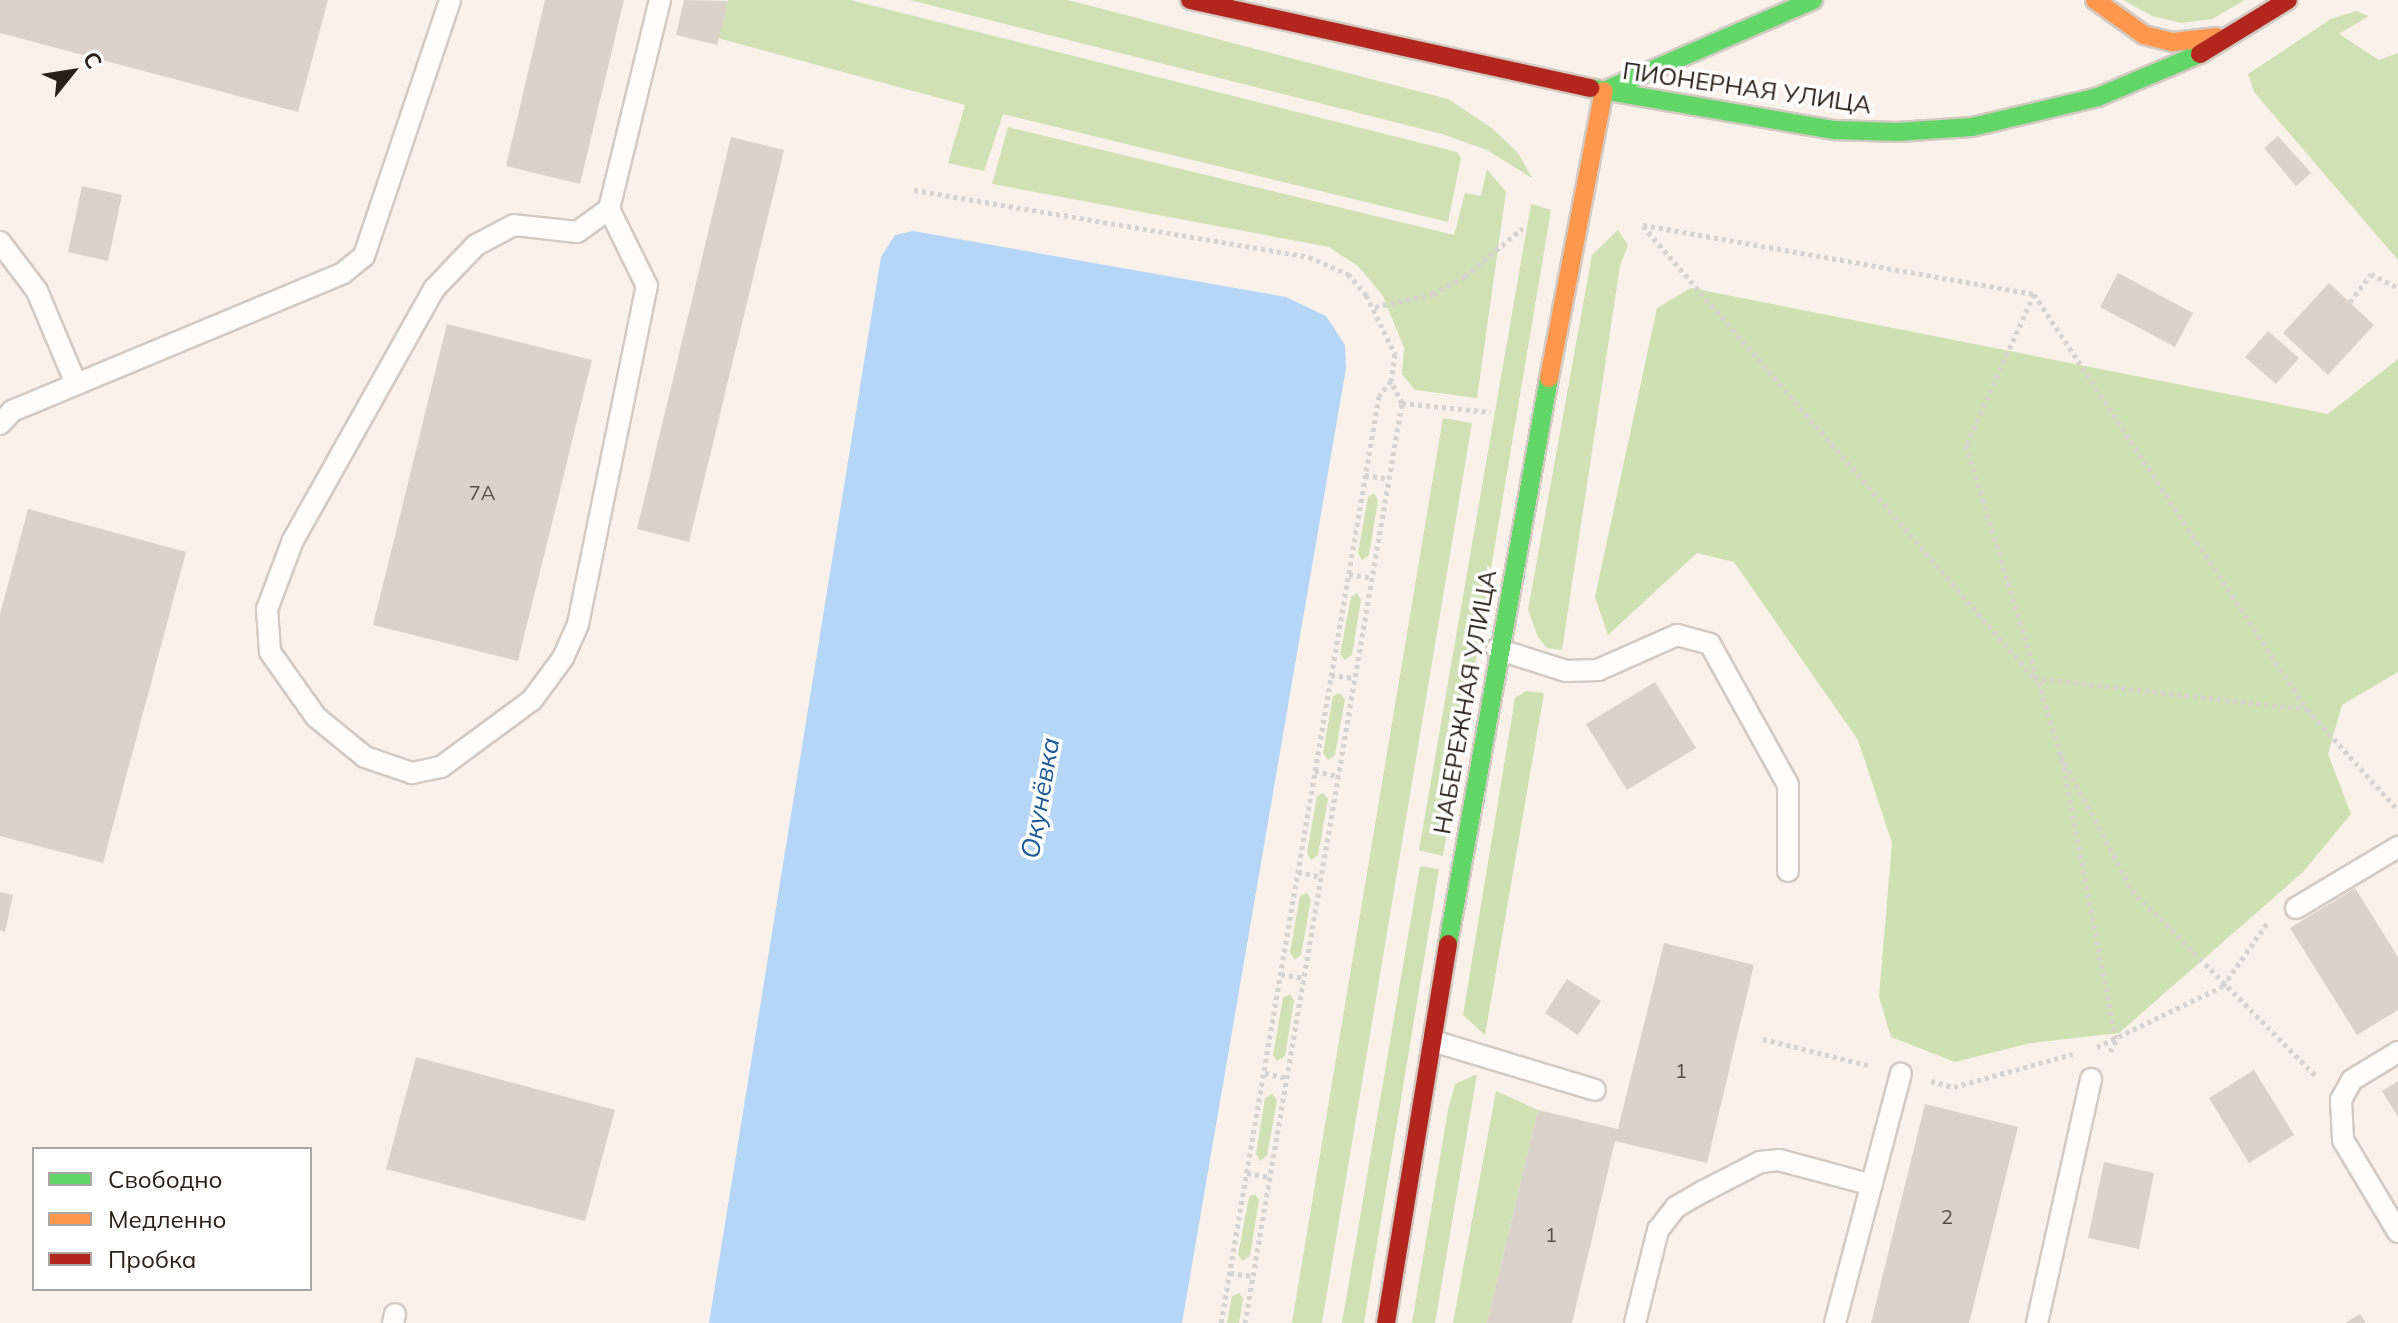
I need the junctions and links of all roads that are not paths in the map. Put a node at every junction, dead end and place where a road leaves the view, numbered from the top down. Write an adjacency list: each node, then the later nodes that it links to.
1 (450, 0): 11 (lane)
2 (660, 0): 9 (lane)
3 (1190, 0): 8 (street, ПИОНЕРНАЯ УЛИЦА)
4 (1813, 0): 8 (street, ПИОНЕРНАЯ УЛИЦА)
5 (2095, 0): 7 (street)
6 (2288, 0): 7 (street, ПИОНЕРНАЯ УЛИЦА)
7 (2249, 25): 8 (street, ПИОНЕРНАЯ УЛИЦА)
8 (1604, 91): 13 (street, НАБЕРЕЖНАЯ УЛИЦА)
9 (609, 209): 9 (lane)
10 (0, 242): 11 (lane)
11 (76, 384): 12 (lane)
12 (0, 424)
13 (1497, 649): 15 (lane); 17 (street, НАБЕРЕЖНАЯ УЛИЦА)
14 (2398, 847): 16 (lane)
15 (1788, 871)
16 (2296, 908)
17 (1433, 1041): 21 (lane); 24 (street, НАБЕРЕЖНАЯ УЛИЦА)
18 (2398, 1052): 23 (lane)
19 (1901, 1074): 22 (lane)
20 (2091, 1079): 27 (lane)
21 (1595, 1090)
22 (1872, 1185): 25 (lane); 26 (lane)
23 (2398, 1232)
24 (1386, 1323)
25 (1635, 1323)
26 (1835, 1323)
27 (2037, 1323)

